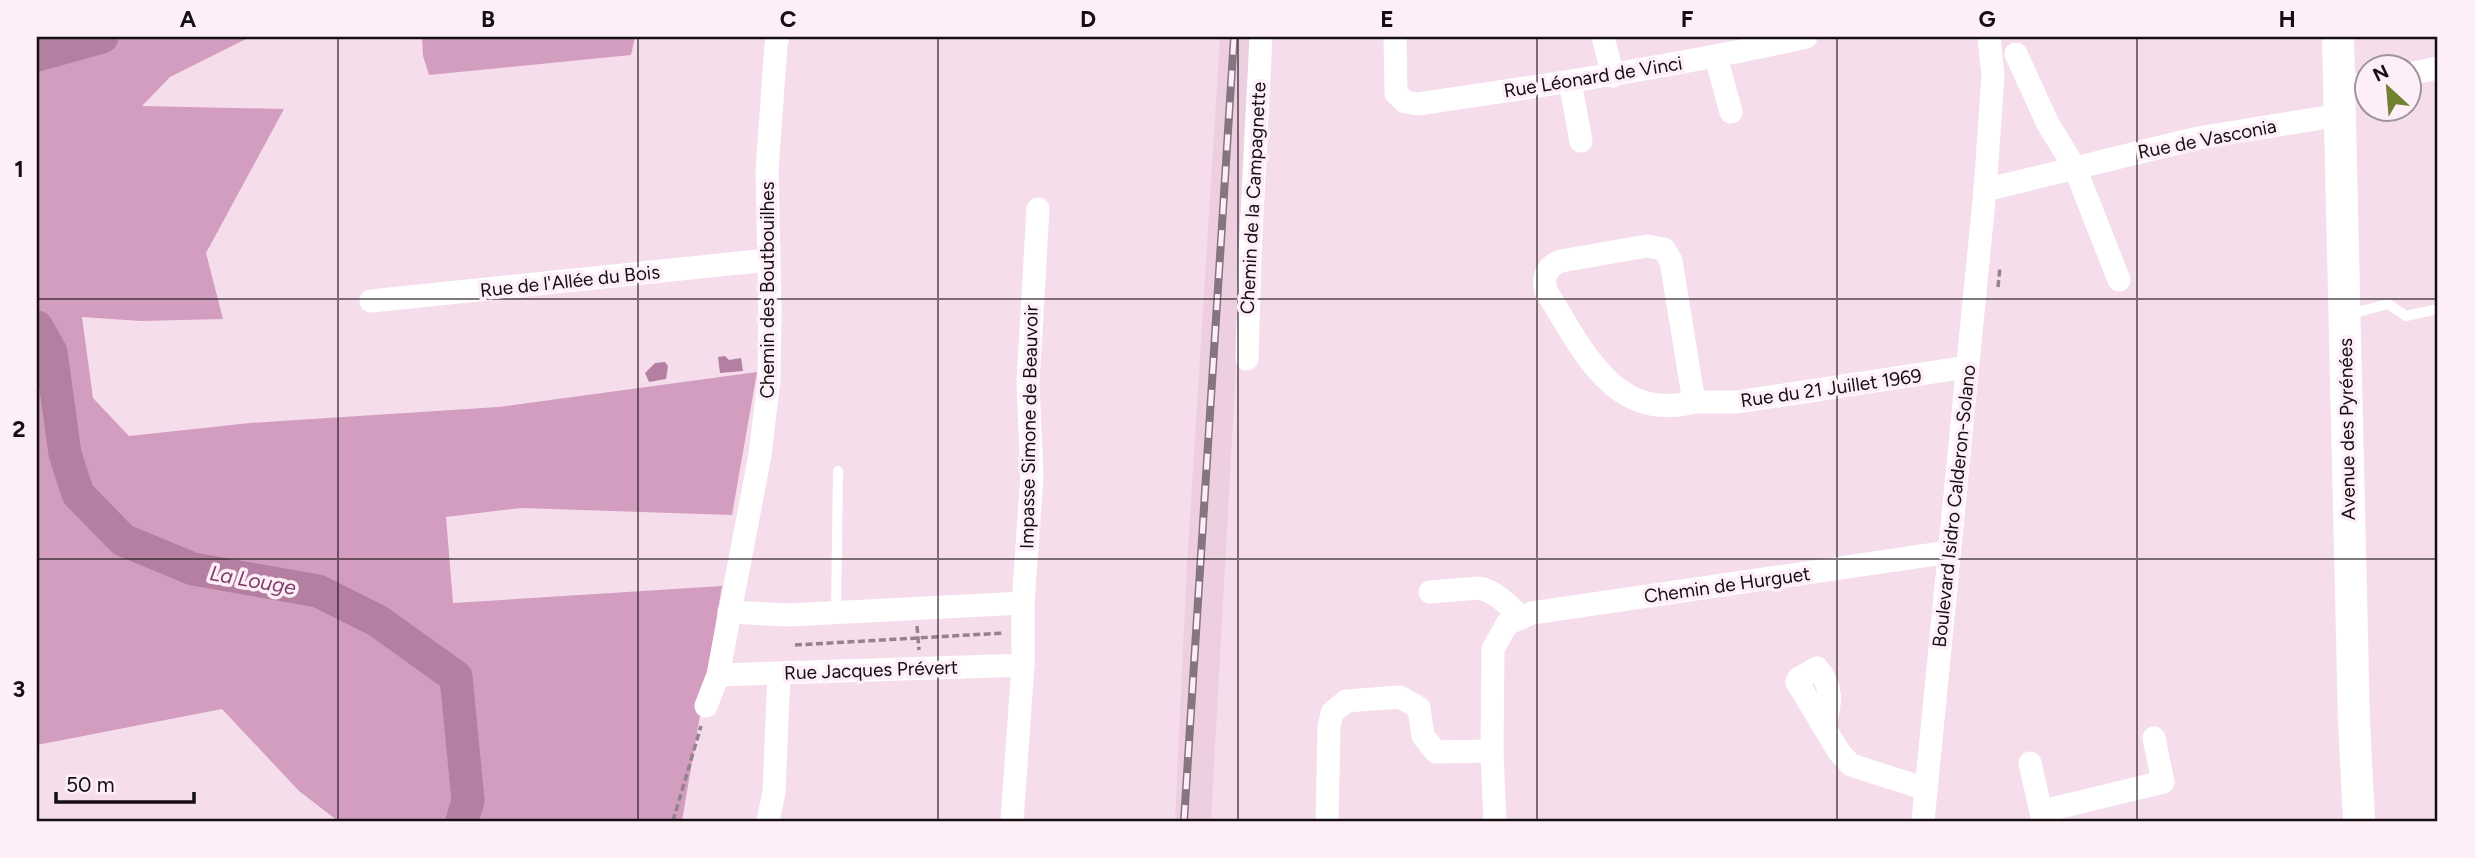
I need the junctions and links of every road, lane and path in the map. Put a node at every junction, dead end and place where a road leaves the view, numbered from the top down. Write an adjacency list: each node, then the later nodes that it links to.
1 (778, 37): 18 (street, Chemin des Boutbouilhes)
2 (1261, 37): 23 (street, Chemin de la Campagnette)
3 (1395, 37): 11 (street, Rue Léonard de Vinci)
4 (1603, 37): 10 (street)
5 (1806, 37): 9 (street, Rue Léonard de Vinci)
6 (1989, 37): 16 (street)
7 (2339, 37): 12 (main road, Avenue des Pyrénées)
8 (2016, 54): 15 (street)
9 (1716, 57): 10 (street, Rue Léonard de Vinci); 13 (street)
10 (1612, 76): 11 (street, Rue Léonard de Vinci)
11 (1570, 82): 14 (street)
12 (2349, 95): 15 (street, Rue de Vasconia); 22 (main road, Avenue des Pyrénées)
13 (1731, 112)
14 (1581, 142)
15 (2074, 168): 16 (street, Rue de Vasconia); 19 (street)
16 (1985, 190): 24 (street, Boulevard Isidro Calderon-Solano)
17 (1038, 209): 29 (street, Impasse Simone de Beauvoir)
18 (768, 260): 20 (street, Rue de l'Allée du Bois); 31 (street, Chemin des Boutbouilhes)
19 (2119, 280)
20 (372, 301)
21 (2438, 309): 22 (lane)
22 (2345, 315): 54 (main road, Avenue des Pyrénées)
23 (1247, 359)
24 (1967, 368): 25 (street, Rue du 21 Juillet 1969); 27 (street, Boulevard Isidro Calderon-Solano)
25 (1695, 402): 25 (street, Rue du 21 Juillet 1969)
26 (838, 471): 32 (lane)
27 (1949, 552): 33 (street, Chemin de Hurguet); 46 (street, Boulevard Isidro Calderon-Solano)
28 (1430, 593): 33 (street)
29 (1023, 603): 30 (street); 34 (street)
30 (916, 610): 32 (street); 35 (path)
31 (729, 612): 32 (street); 40 (street, Chemin des Boutbouilhes)
32 (836, 612)
33 (1514, 621): 44 (street)
34 (1023, 632): 35 (path); 37 (street)
35 (917, 636): 36 (path); 38 (path)
36 (795, 645)
37 (1023, 665): 38 (street, Rue Jacques Prévert); 49 (street)
38 (920, 668): 39 (street, Rue Jacques Prévert)
39 (779, 674): 40 (street, Rue Jacques Prévert); 48 (street)
40 (718, 675): 41 (street, Chemin des Boutbouilhes)
41 (706, 706): 47 (path)
42 (1824, 727): 46 (street)
43 (2154, 738): 53 (street)
44 (1492, 751): 50 (street); 51 (street)
45 (2029, 763): 53 (street)
46 (1926, 789): 52 (street, Boulevard Isidro Calderon-Solano)
47 (673, 821)
48 (768, 821)
49 (1012, 821)
50 (1327, 821)
51 (1495, 821)
52 (1923, 821)
53 (2044, 821)
54 (2359, 821)

